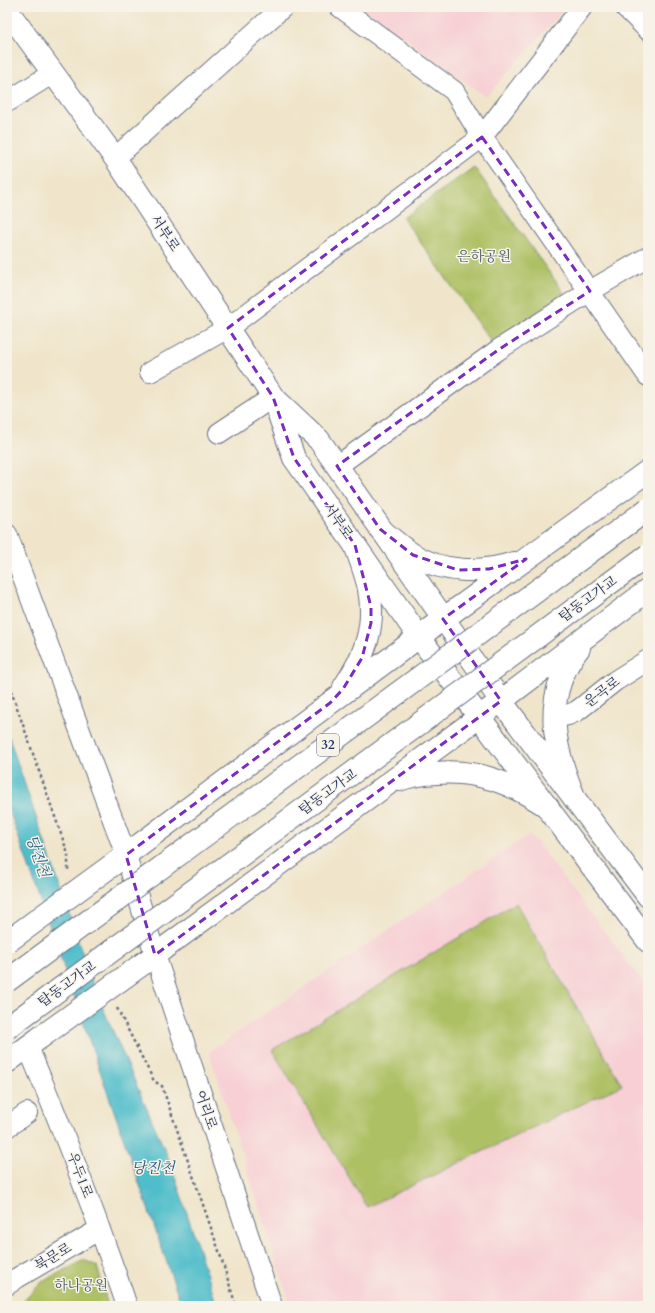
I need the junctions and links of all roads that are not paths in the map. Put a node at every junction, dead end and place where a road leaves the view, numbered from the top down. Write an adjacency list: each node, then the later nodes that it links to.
1 (283, 7): 10 (street)
2 (340, 7): 9 (street)
3 (582, 7): 9 (street)
4 (625, 7): 6 (street)
5 (7, 10): 7 (main road, 서부로)
6 (648, 30)
7 (53, 73): 8 (street); 10 (main road, 서부로)
8 (7, 102)
9 (482, 137): 12 (street); 13 (street)
10 (115, 158): 13 (main road, 서부로)
11 (648, 257): 12 (street)
12 (590, 291): 15 (street); 18 (street)
13 (228, 328): 14 (street); 16 (main road, 서부로)
14 (150, 372)
15 (648, 376)
16 (273, 397): 17 (street); 18 (main road, 서부로); 23 (main road, 서부로)
17 (219, 434)
18 (337, 466): 21 (main road, 서부로)
19 (648, 471): 25 (main road)
20 (648, 509): 43 (main road, 32, bridge)
21 (380, 529): 25 (main road); 27 (main road, 서부로)
22 (7, 534): 38 (street, 어리로)
23 (355, 545): 29 (main road, 서부로); 32 (main road)
24 (648, 555): 44 (main road, 탑동고가교, bridge)
25 (526, 559): 27 (main road)
26 (648, 590): 28 (main road)
27 (443, 619): 29 (main road); 31 (main road, 서부로)
28 (603, 623): 31 (main road); 34 (main road)
29 (419, 637): 32 (main road); 33 (main road, 서부로)
30 (648, 660): 34 (street, 운곡로)
31 (501, 701): 33 (main road); 36 (main road, 서부로)
32 (330, 703): 38 (main road)
33 (479, 716): 35 (main road); 37 (main road, 서부로)
34 (554, 718): 36 (main road)
35 (378, 790): 37 (main road); 42 (main road)
36 (575, 799): 39 (main road)
37 (548, 807): 40 (main road, 서부로)
38 (121, 859): 41 (main road, bridge); 42 (street, 어리로)
39 (648, 896)
40 (648, 941)
41 (7, 942)
42 (149, 959): 45 (main road, bridge); 52 (street, 어리로)
43 (7, 981)
44 (7, 1028)
45 (34, 1042): 46 (main road); 49 (street, 우두1로)
46 (7, 1062)
47 (26, 1113): 48 (street)
48 (7, 1127)
49 (100, 1229): 50 (street, 북문로); 51 (street, 우두1로)
50 (10, 1276)
51 (126, 1306)
52 (272, 1306)

